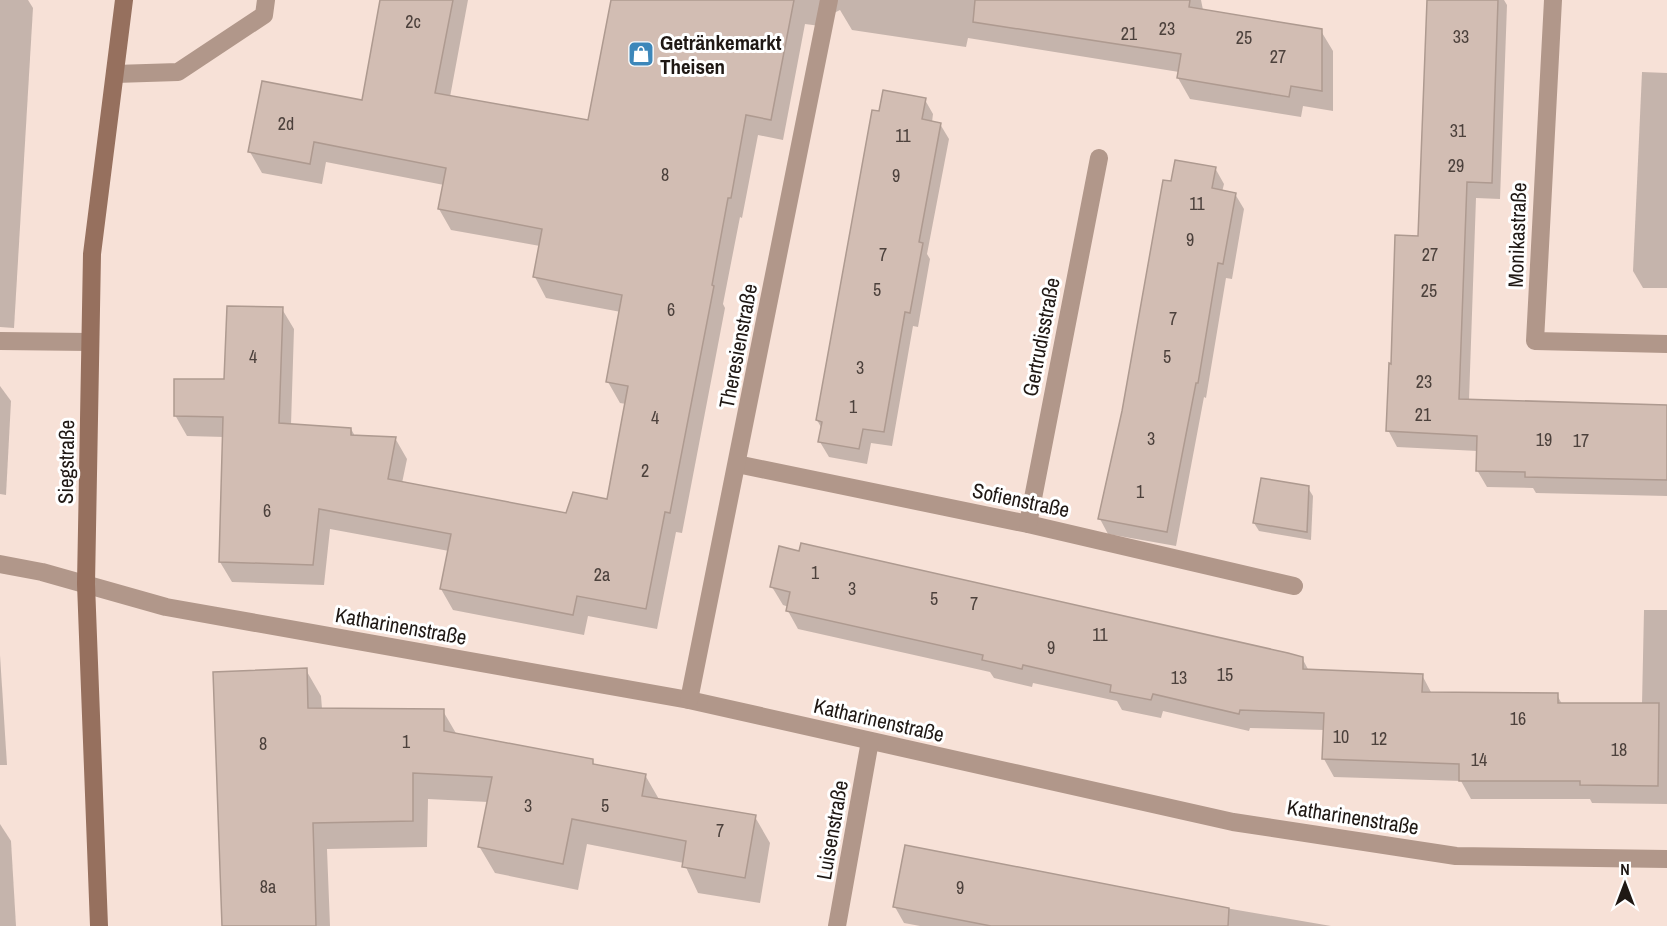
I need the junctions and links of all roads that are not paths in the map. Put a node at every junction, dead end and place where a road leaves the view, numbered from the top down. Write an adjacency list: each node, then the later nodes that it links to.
1 (124, 0): 5 (main road, Siegstraße)
2 (266, 0): 5 (street)
3 (828, 0): 10 (street, Theresienstraße)
4 (1553, 0): 9 (street, Monikastraße)
5 (115, 74): 8 (main road, Siegstraße)
6 (1099, 159): 11 (street, Gertrudisstraße)
7 (0, 341): 8 (street)
8 (90, 342): 13 (main road, Siegstraße)
9 (1667, 344)
10 (737, 464): 11 (street, Sofienstraße); 15 (street, Theresienstraße)
11 (1028, 524): 14 (street, Sofienstraße)
12 (0, 564): 13 (street, Katharinenstraße)
13 (86, 584): 15 (street, Katharinenstraße); 18 (main road, Siegstraße)
14 (1294, 586)
15 (689, 700): 16 (street, Katharinenstraße)
16 (870, 741): 17 (street, Katharinenstraße); 19 (street, Luisenstraße)
17 (1667, 859)
18 (99, 926)
19 (837, 926)

